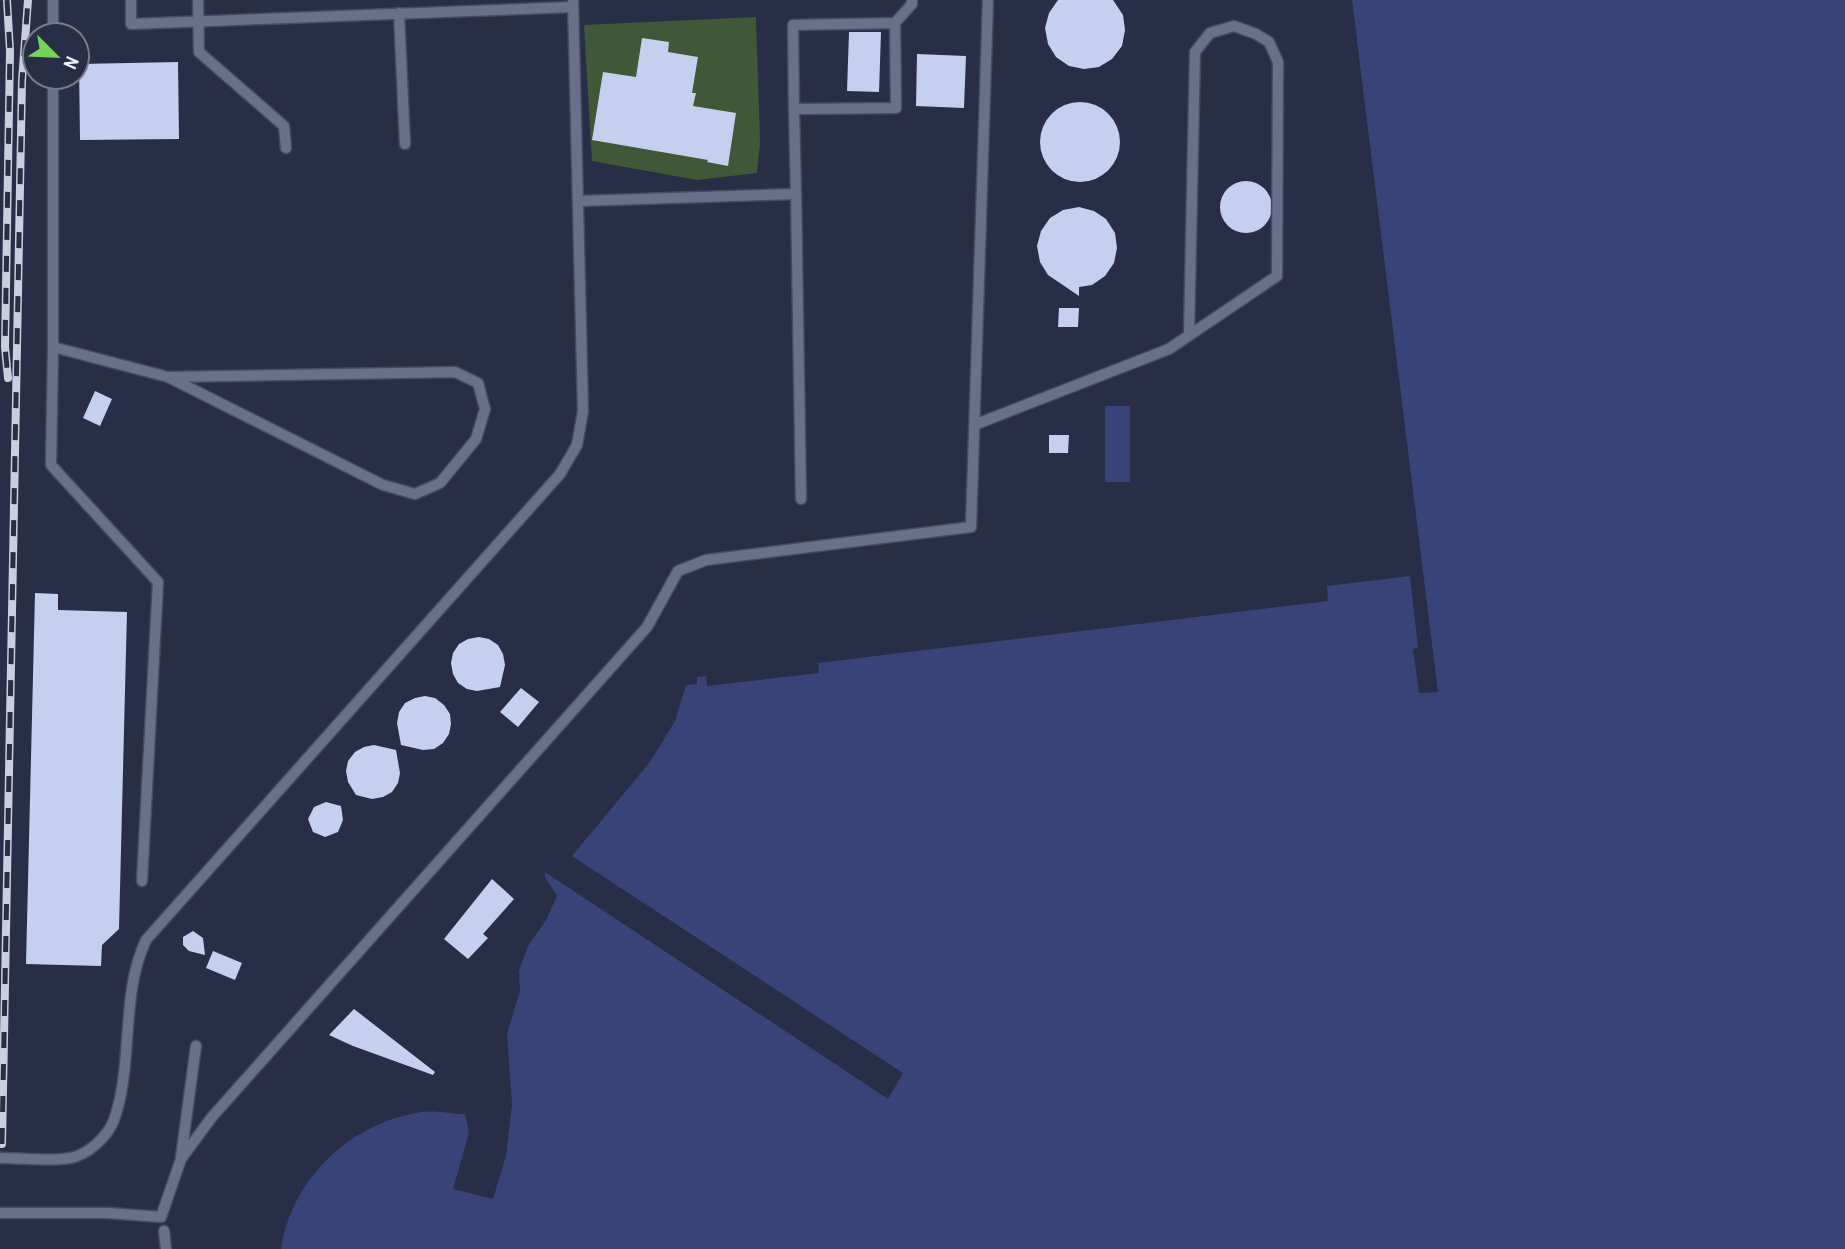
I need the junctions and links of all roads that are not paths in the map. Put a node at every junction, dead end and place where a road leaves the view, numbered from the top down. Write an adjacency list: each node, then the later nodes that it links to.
1 (53, 0): 8 (lane)
2 (131, 0): 9 (lane)
3 (198, 0): 9 (lane)
4 (912, 0): 10 (lane)
5 (988, 0): 20 (lane)
6 (573, 3): 7 (lane); 16 (lane)
7 (399, 13): 9 (lane); 13 (lane)
8 (53, 21)
9 (198, 22): 14 (lane)
10 (895, 23): 12 (lane); 12 (lane)
11 (53, 91): 18 (lane)
12 (794, 109): 15 (lane)
13 (405, 144)
14 (286, 148)
15 (796, 194): 16 (lane); 21 (lane)
16 (579, 201): 24 (lane)
17 (1189, 335): 17 (lane); 20 (lane)
18 (53, 347): 19 (lane); 22 (lane)
19 (168, 377): 19 (lane)
20 (974, 425): 25 (lane)
21 (801, 499)
22 (142, 881)
23 (196, 1046): 25 (lane)
24 (0, 1158)
25 (181, 1159): 26 (lane)
26 (0, 1213)
27 (164, 1231): 28 (lane)
28 (166, 1249)

